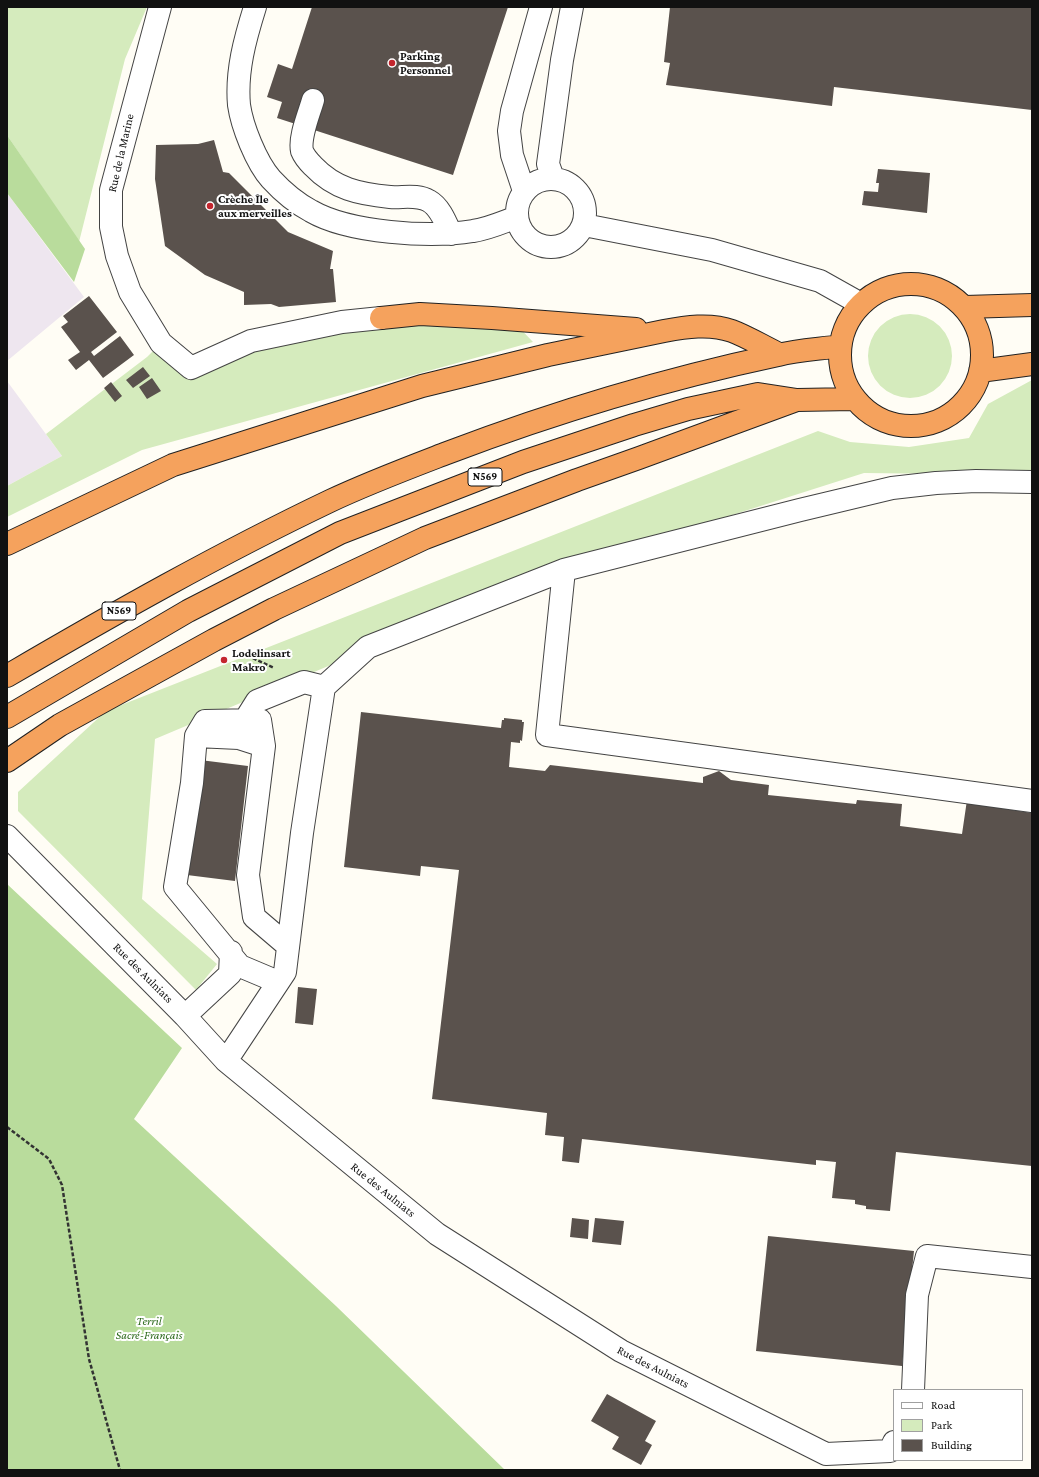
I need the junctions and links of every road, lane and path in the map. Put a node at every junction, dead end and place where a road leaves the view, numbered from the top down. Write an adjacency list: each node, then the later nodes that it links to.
1 (160, 7): 14 (street, Rue de la Marine)
2 (255, 7): 10 (street)
3 (541, 7): 7 (street)
4 (572, 7): 6 (street)
5 (313, 100): 10 (street)
6 (553, 178): 7 (street); 9 (street)
7 (524, 191): 8 (street)
8 (517, 217): 9 (street); 10 (street)
9 (584, 225): 11 (street)
10 (451, 234)
11 (861, 304): 13 (highway); 17 (highway)
12 (1032, 305): 13 (highway)
13 (965, 307): 21 (highway)
14 (381, 318): 15 (highway)
15 (539, 322): 16 (highway); 18 (highway)
16 (664, 330): 18 (highway); 19 (highway)
17 (840, 346): 19 (highway); 22 (highway)
18 (556, 353): 25 (highway)
19 (779, 354): 28 (highway, N569)
20 (1032, 364): 21 (highway)
21 (980, 371): 22 (highway)
22 (854, 399): 23 (highway)
23 (797, 400): 27 (highway); 30 (highway, N569)
24 (1032, 482): 26 (street)
25 (7, 544)
26 (564, 570): 29 (street); 35 (street)
27 (214, 640): 29 (path); 34 (highway)
28 (7, 676)
29 (314, 685): 31 (street); 37 (street)
30 (7, 717)
31 (245, 720): 32 (street); 33 (street)
32 (196, 736): 33 (street); 38 (street)
33 (264, 746): 37 (street)
34 (7, 761)
35 (1032, 800)
36 (7, 836): 40 (street, Rue des Aulniats)
37 (288, 946): 39 (street)
38 (231, 952): 39 (street); 40 (street)
39 (278, 982): 41 (street)
40 (185, 1016): 41 (street, Rue des Aulniats)
41 (226, 1061): 45 (street, Rue des Aulniats)
42 (7, 1127): 46 (path)
43 (1032, 1267): 44 (street)
44 (913, 1389)
45 (893, 1444)
46 (120, 1470)

